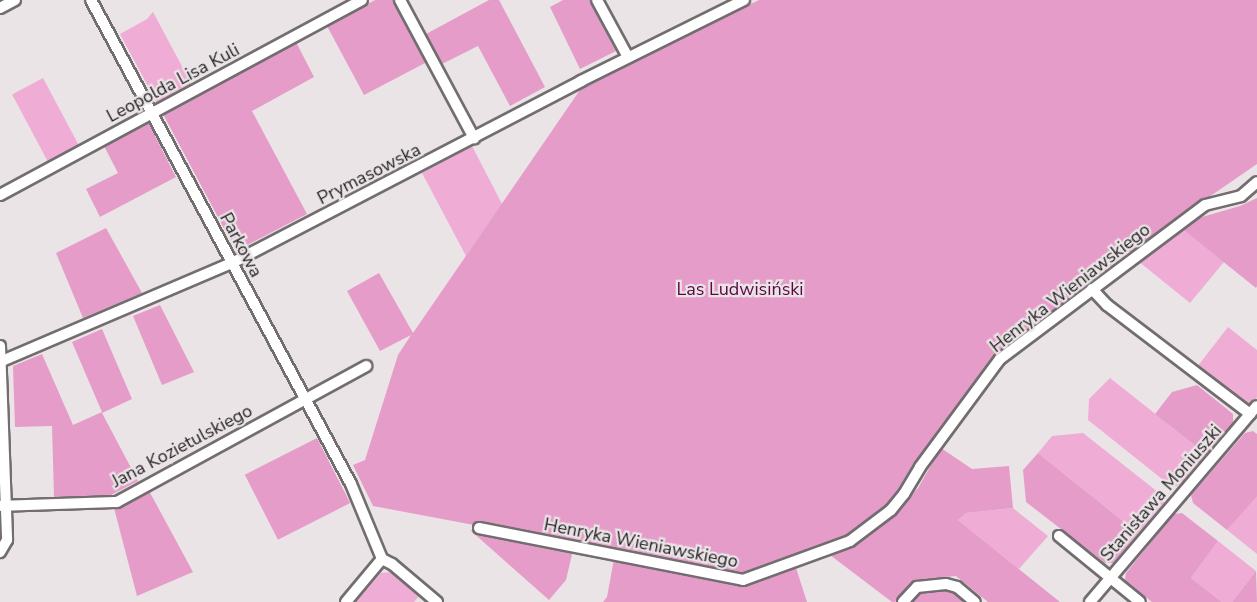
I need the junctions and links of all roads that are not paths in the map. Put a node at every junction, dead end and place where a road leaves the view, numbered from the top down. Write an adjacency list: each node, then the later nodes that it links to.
1 (15, 0): 7 (street)
2 (91, 0): 9 (street, Parkowa)
3 (362, 0): 9 (street, Leopolda Lisa Kuli)
4 (400, 0): 10 (street)
5 (597, 0): 8 (street)
6 (744, 0): 8 (street, Prymasowska)
7 (0, 8)
8 (627, 57): 10 (street, Prymasowska)
9 (151, 112): 12 (street, Leopolda Lisa Kuli); 13 (street, Parkowa)
10 (474, 138): 13 (street, Prymasowska)
11 (1257, 182): 14 (street, Henryka Wieniawskiego)
12 (0, 195)
13 (232, 263): 16 (street, Prymasowska); 18 (street, Parkowa)
14 (1092, 289): 19 (street); 21 (street, Henryka Wieniawskiego)
15 (0, 346): 16 (street)
16 (2, 360): 20 (street)
17 (366, 366): 18 (street, Jana Kozietulskiego)
18 (306, 398): 20 (street, Jana Kozietulskiego); 24 (street, Parkowa)
19 (1254, 410): 25 (street, Stanisława Moniuszki)
20 (2, 506): 23 (street)
21 (478, 528)
22 (1059, 536): 25 (street)
23 (0, 552)
24 (382, 559): 26 (street); 27 (street)
25 (1110, 578): 30 (street, Stanisława Moniuszki); 31 (street)
26 (346, 602)
27 (437, 602)
28 (903, 602): 29 (street)
29 (975, 602)
30 (1090, 602)
31 (1140, 602)

